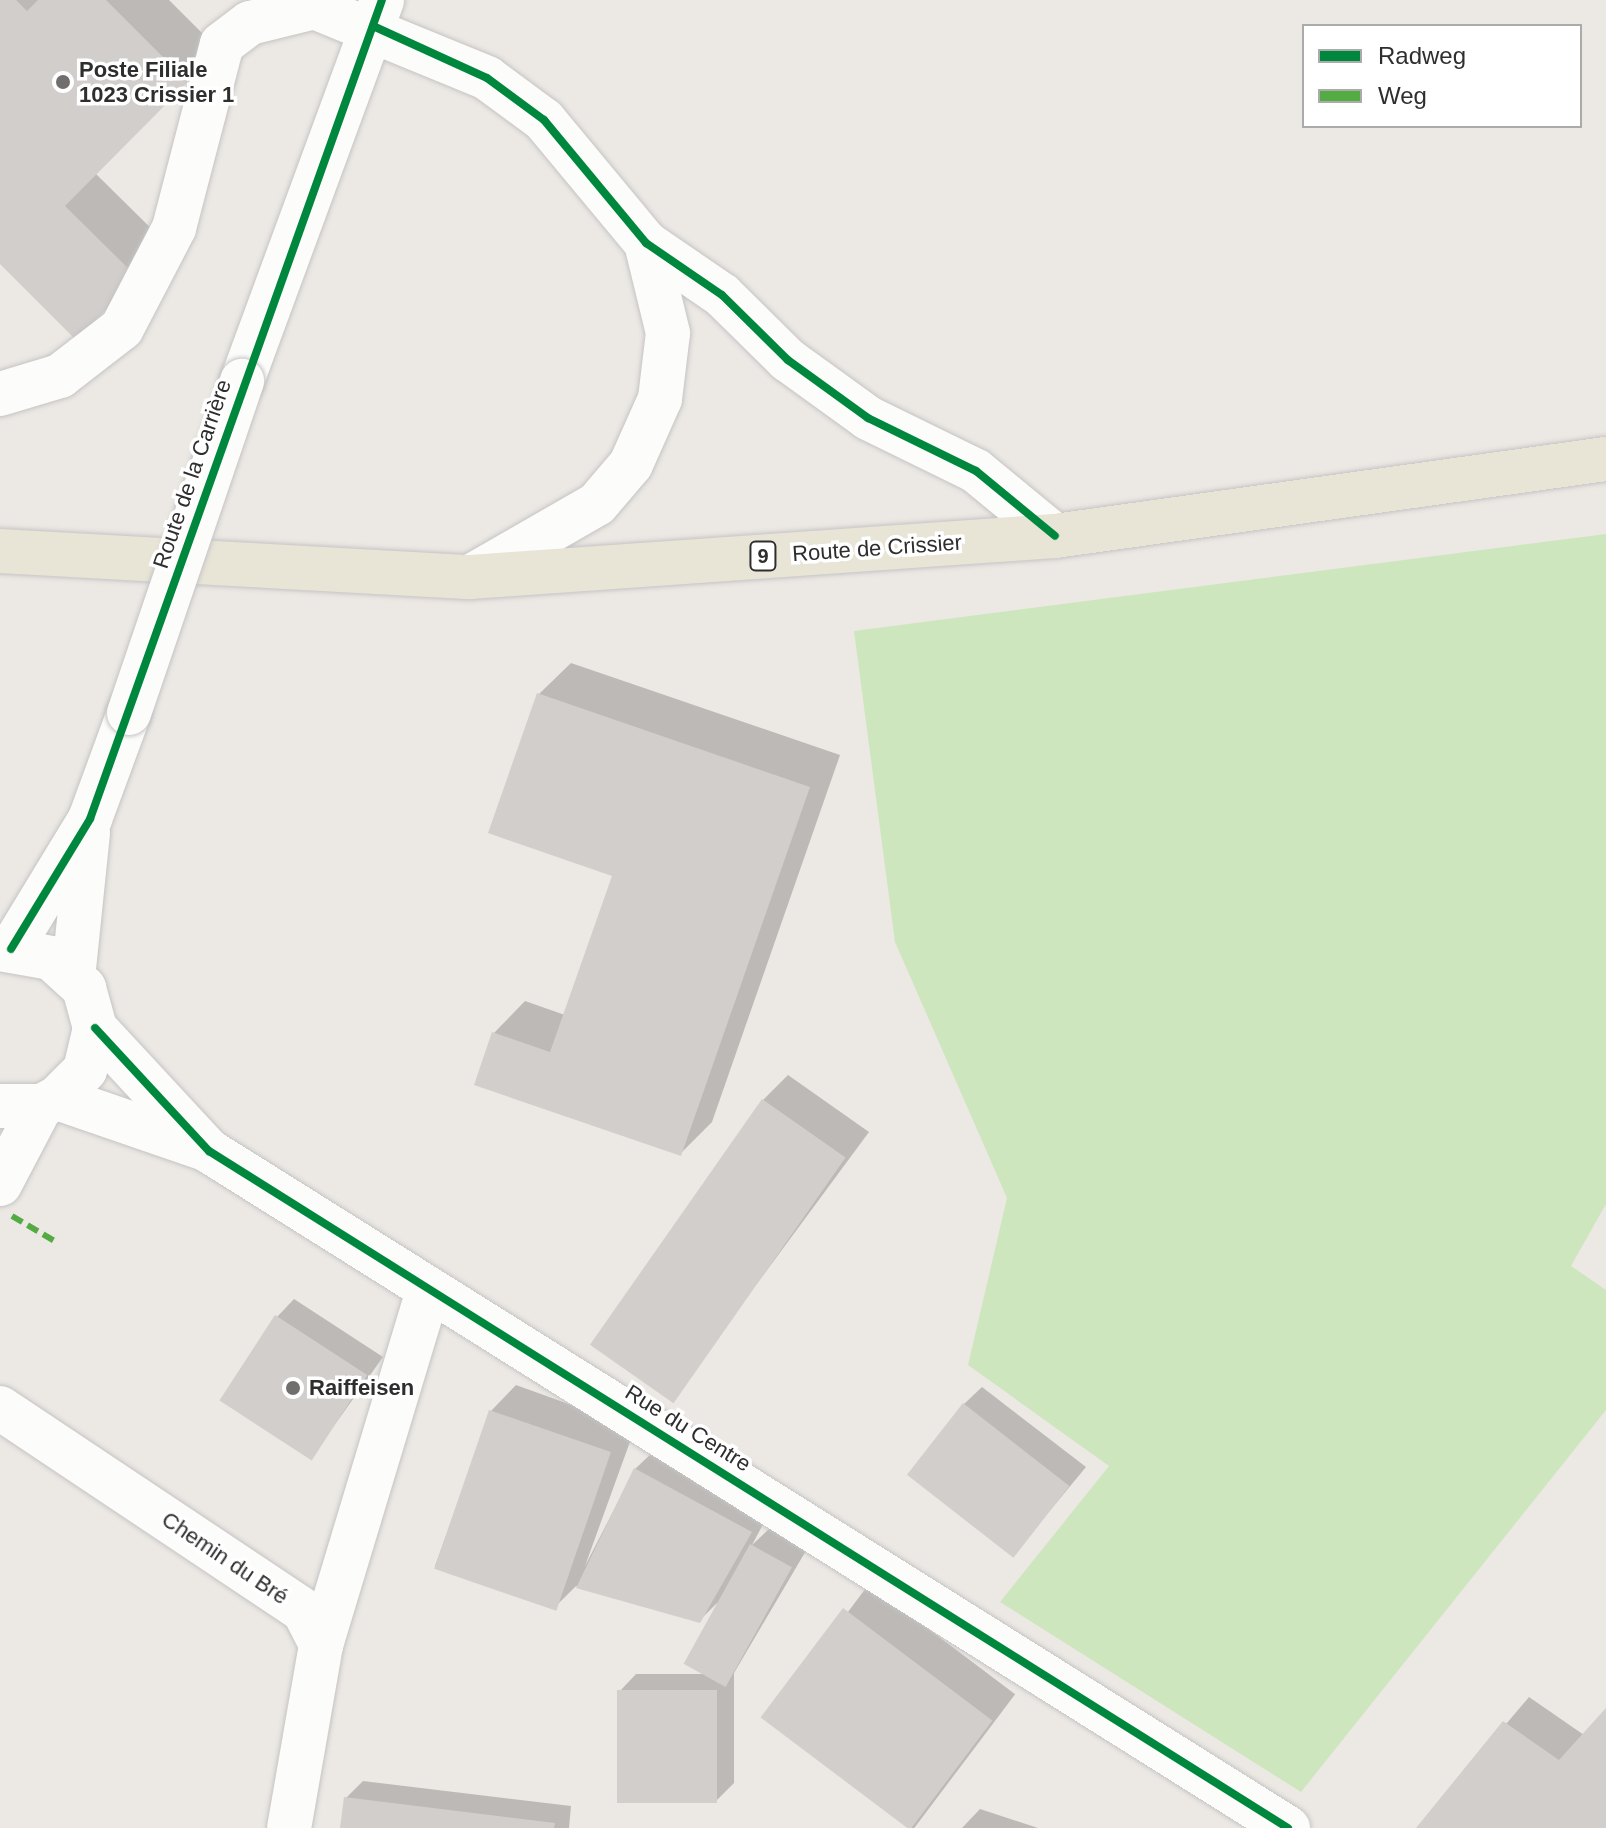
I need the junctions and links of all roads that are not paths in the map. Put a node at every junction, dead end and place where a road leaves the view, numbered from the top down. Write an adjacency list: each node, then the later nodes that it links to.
1 (311, 4): 2 (street); 4 (street)
2 (378, 13): 3 (street); 9 (street, Route de la Carrière, bridge)
3 (646, 243): 6 (street); 8 (street)
4 (0, 394)
5 (1606, 459): 6 (main road, Route de Crissier / 9)
6 (1055, 536): 8 (main road, Route de Crissier / 9)
7 (0, 551): 8 (main road, Route de Crissier / 9)
8 (470, 577)
9 (90, 819): 10 (street, Route de la Carrière); 11 (street, Route de la Carrière)
10 (6, 949): 11 (street)
11 (73, 978): 12 (street)
12 (95, 1028): 13 (street); 14 (street, Rue du Centre)
13 (33, 1103): 14 (street, Rue du Centre); 15 (street)
14 (209, 1151): 16 (street, Rue du Centre)
15 (0, 1184)
16 (428, 1290): 18 (street); 20 (street, Rue du Centre)
17 (0, 1408): 18 (street, Chemin du Bré)
18 (321, 1645): 19 (street)
19 (289, 1828)
20 (1288, 1828)

